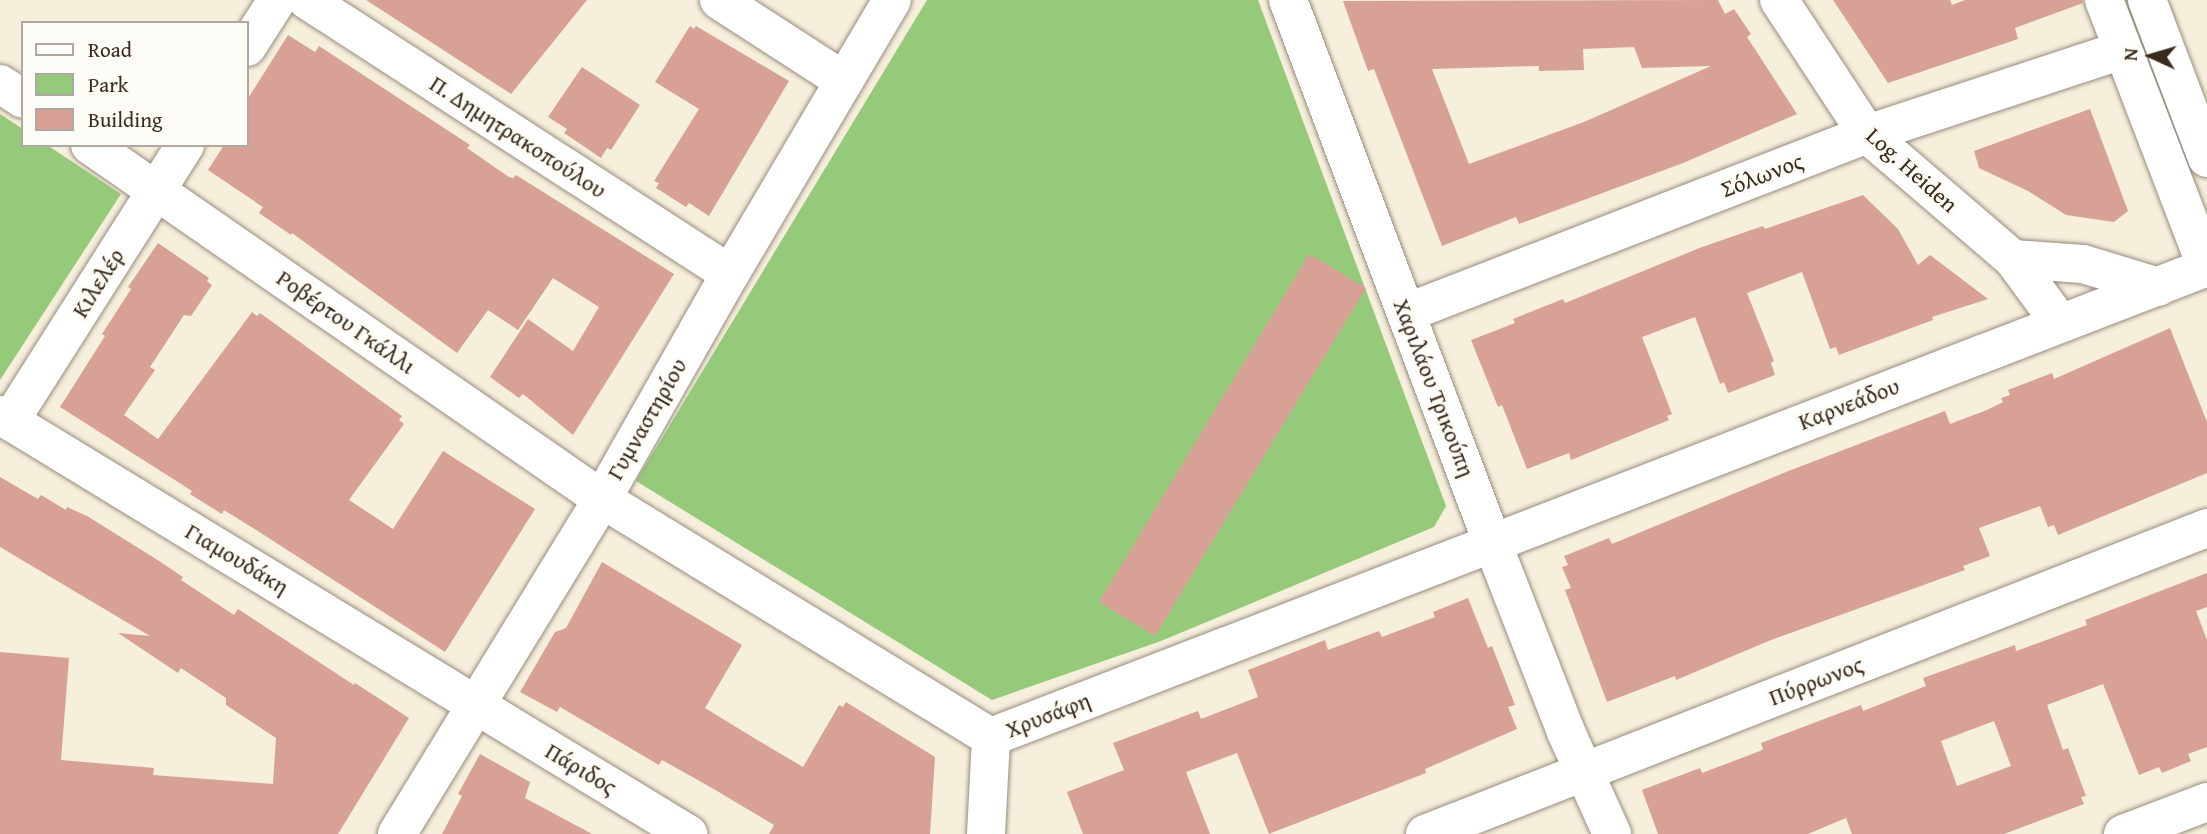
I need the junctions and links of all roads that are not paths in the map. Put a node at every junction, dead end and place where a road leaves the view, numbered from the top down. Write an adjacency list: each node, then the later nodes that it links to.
1 (276, 0): 9 (street)
2 (307, 0): 21 (street, Π. Δημητρακοπούλου)
3 (719, 0): 11 (street)
4 (892, 0): 11 (street, Γυμναστηρίου)
5 (1288, 0): 23 (street, Χαριλάου Τρικούπη)
6 (1779, 0): 14 (street, Log. Heiden)
7 (2104, 0): 10 (street)
8 (2147, 0): 17 (street)
9 (248, 45)
10 (2123, 50): 14 (street, Σόλωνος); 20 (street)
11 (844, 81): 21 (street, Γυμναστηρίου)
12 (0, 84): 13 (street)
13 (21, 98)
14 (1867, 134): 19 (street, Log. Heiden); 23 (street, Σόλωνος)
15 (93, 147): 18 (street, Ροβέρτου Γκάλλι)
16 (184, 147): 18 (street, Κιλελέρ)
17 (2207, 158)
18 (156, 191): 25 (street, Κιλελέρ); 26 (street, Ροβέρτου Γκάλλι)
19 (2013, 258): 22 (street); 24 (street, Log. Heiden)
20 (2207, 268): 22 (street, Καρνεάδου)
21 (730, 274): 26 (street, Γυμναστηρίου)
22 (2159, 287): 24 (street, Καρνεάδου)
23 (1406, 313): 28 (street, Χαριλάου Τρικούπη)
24 (2060, 323): 28 (street, Καρνεάδου)
25 (5, 418): 29 (street, Γιαμουδάκη)
26 (601, 499): 29 (street, Γυμναστηρίου); 30 (street, Χρυσάφη)
27 (2207, 528): 31 (street, Πύρρωνος)
28 (1492, 542): 30 (street, Χρυσάφη); 31 (street, Χαριλάου Τρικούπη)
29 (474, 704): 33 (street, Γυμναστηρίου); 34 (street, Πάριδος)
30 (991, 737): 35 (street)
31 (1584, 773): 36 (street, Πύρρωνος); 37 (street, Χαριλάου Τρικούπη)
32 (2207, 802): 38 (street)
33 (397, 834)
34 (688, 834)
35 (986, 834)
36 (1424, 834)
37 (1612, 834)
38 (2123, 834)

